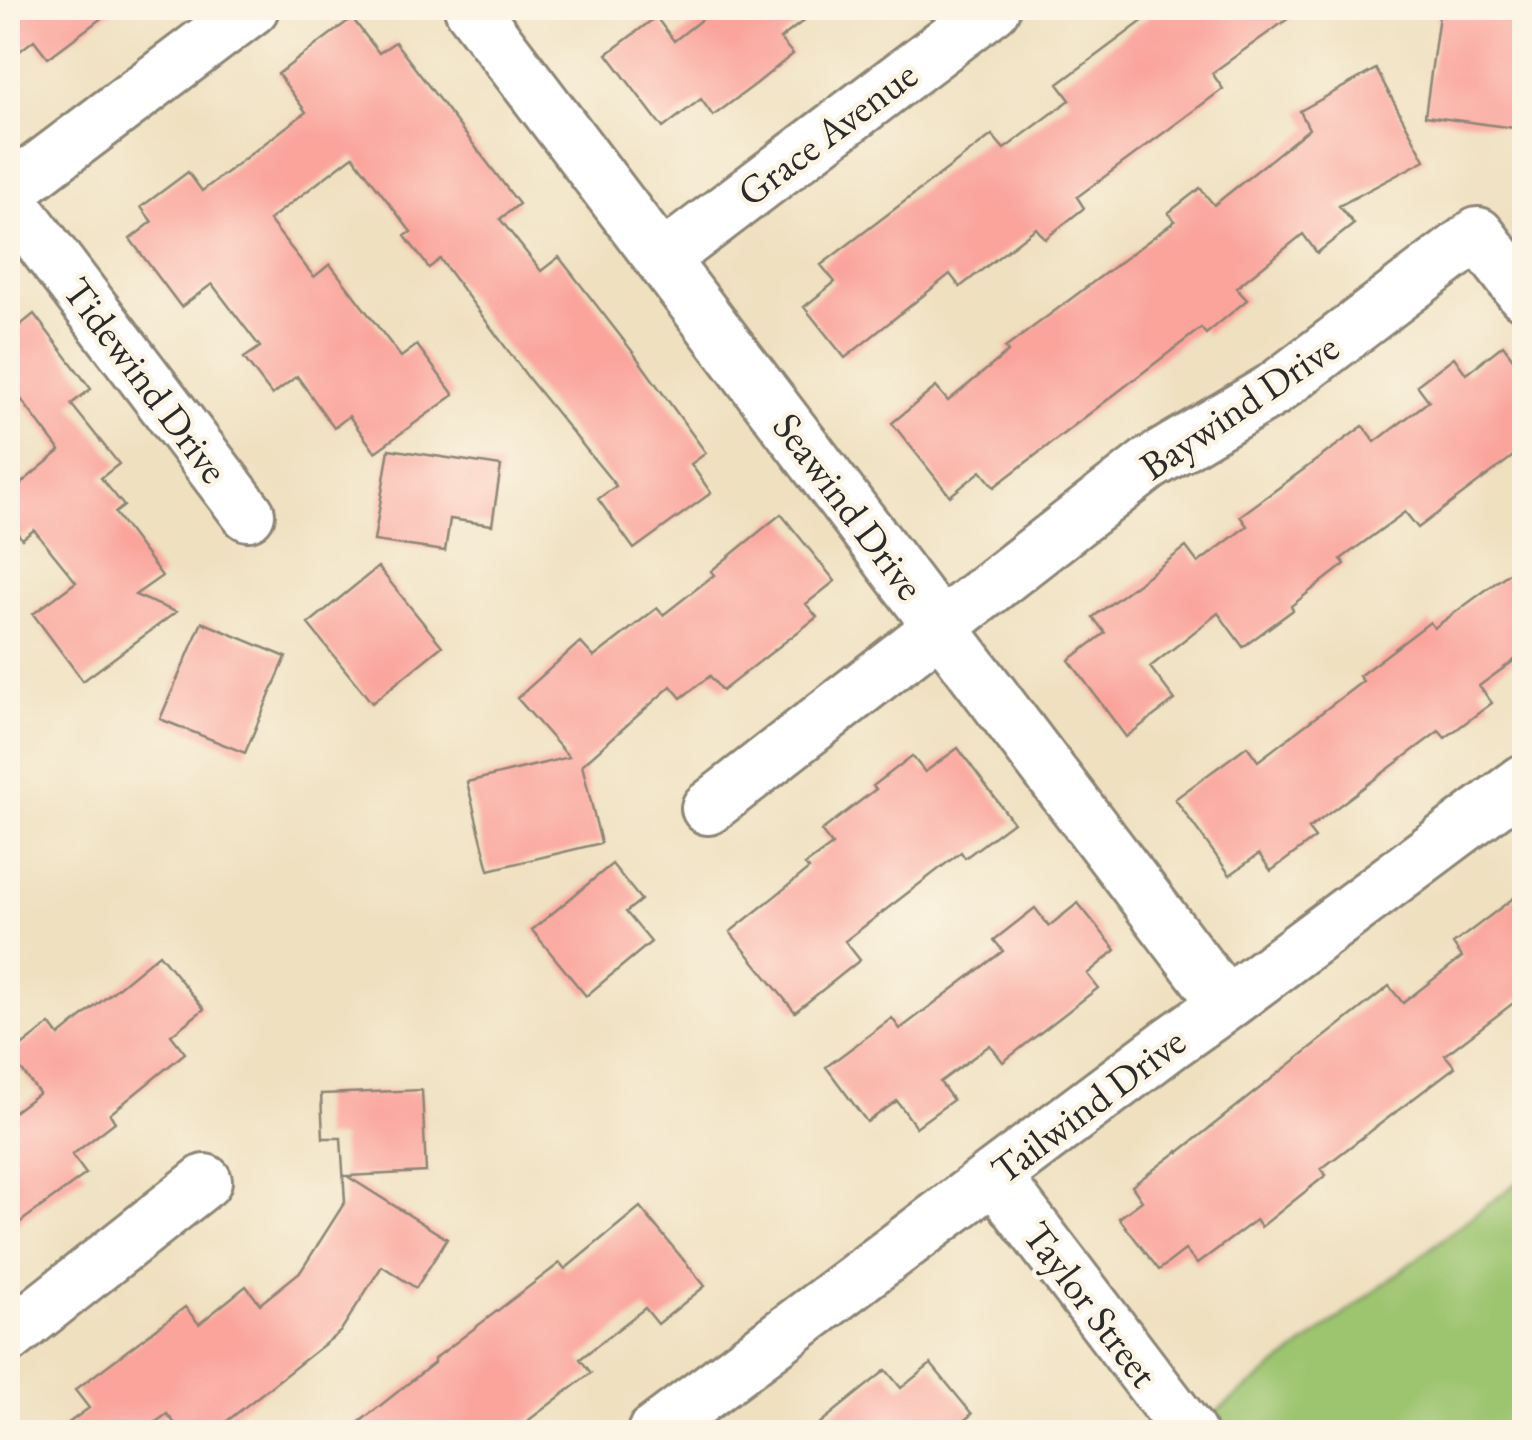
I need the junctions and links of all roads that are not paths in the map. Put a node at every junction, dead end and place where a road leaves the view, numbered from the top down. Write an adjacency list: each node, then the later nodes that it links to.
1 (252, 8): 4 (street)
2 (471, 8): 5 (street, Seawind Drive)
3 (993, 8): 5 (street, Grace Avenue)
4 (8, 195): 7 (street, Tidewind Drive)
5 (662, 259): 8 (street, Seawind Drive)
6 (1524, 294): 8 (street, Baywind Drive)
7 (248, 514)
8 (940, 626): 10 (street); 11 (street, Seawind Drive)
9 (1524, 781): 11 (street, Tailwind Drive)
10 (708, 808)
11 (1226, 1004): 12 (street, Tailwind Drive)
12 (994, 1176): 15 (street, Tailwind Drive); 16 (street, Taylor Street)
13 (205, 1181): 14 (street)
14 (8, 1337)
15 (654, 1432)
16 (1190, 1432)

